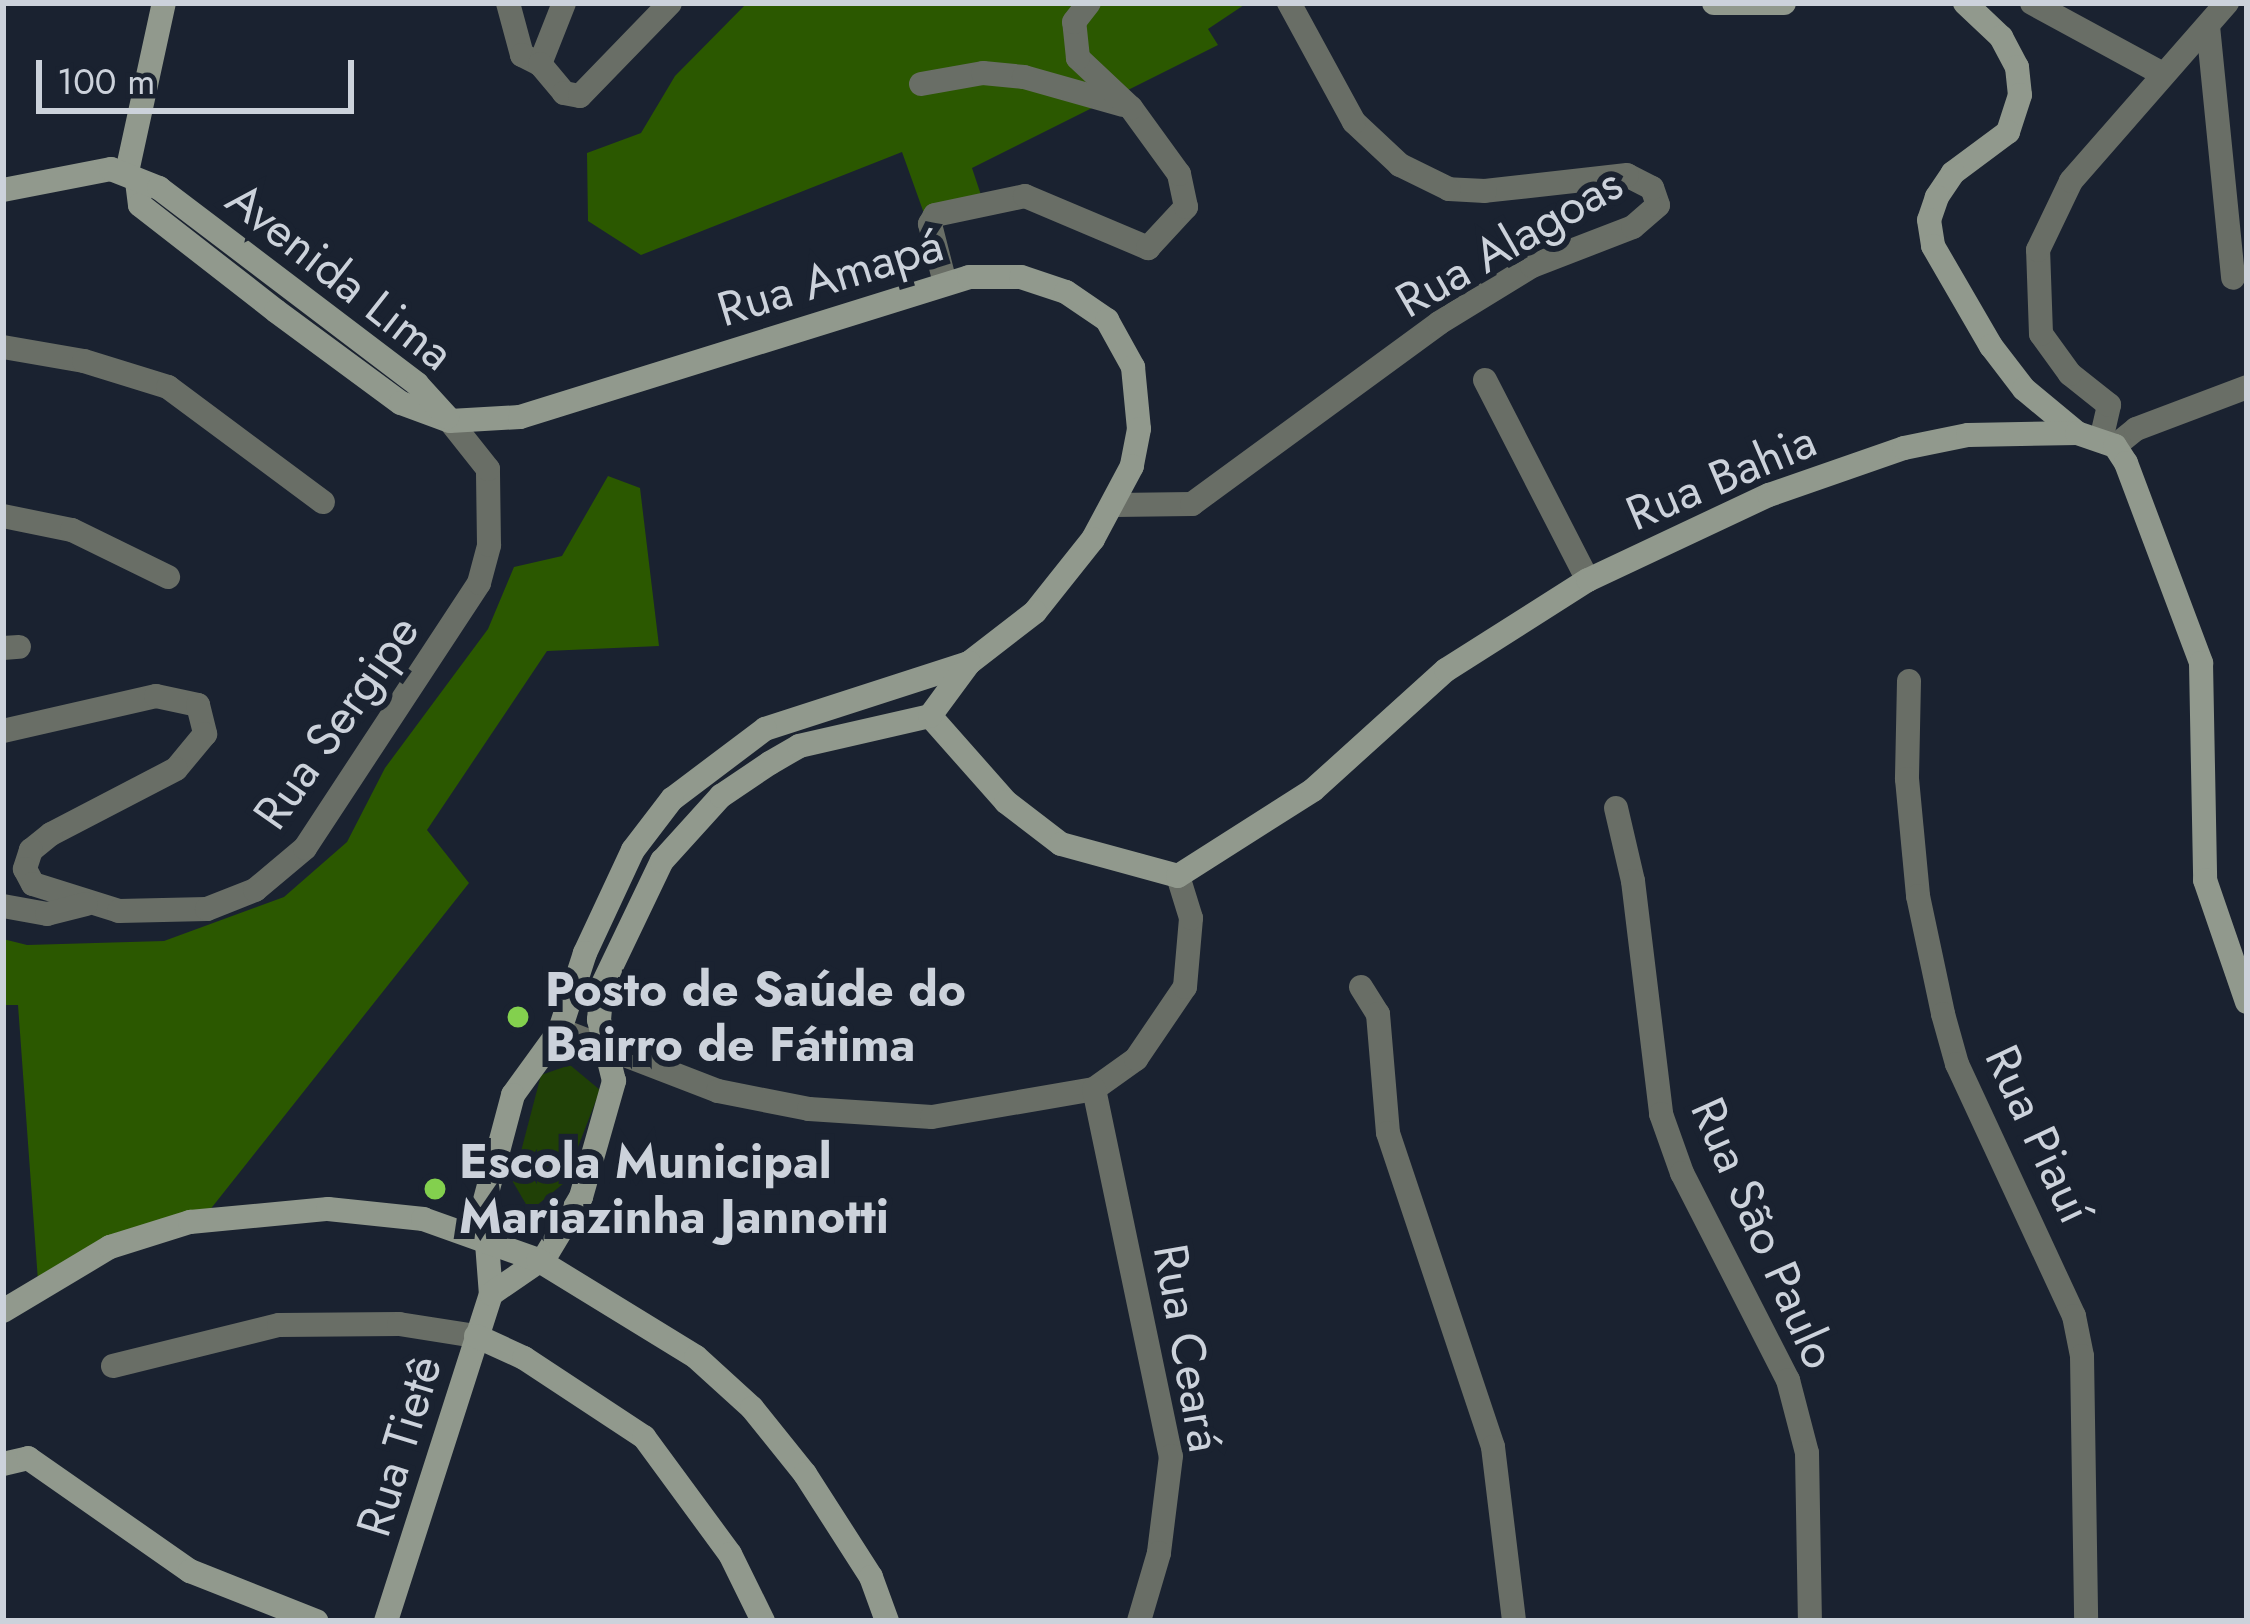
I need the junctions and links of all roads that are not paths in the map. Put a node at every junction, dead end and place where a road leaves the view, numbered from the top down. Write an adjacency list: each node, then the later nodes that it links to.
1 (164, 3): 17 (street)
2 (508, 3): 13 (street)
3 (564, 3): 13 (street)
4 (670, 3): 13 (street)
5 (1089, 3): 16 (street)
6 (1289, 3): 29 (street, Rua Alagoas)
7 (1714, 3): 8 (street)
8 (1784, 3)
9 (1965, 3): 27 (street)
10 (2032, 3): 14 (street)
11 (2228, 3): 12 (street)
12 (2208, 26): 14 (street); 19 (street)
13 (540, 64)
14 (2161, 74): 27 (street)
15 (921, 84): 16 (street)
16 (1131, 108): 20 (street)
17 (132, 176): 18 (street); 21 (street, Avenida Lima); 22 (street, Avenida Lima)
18 (3, 190)
19 (2233, 278)
20 (945, 283): 26 (street, Rua Amapá); 29 (street, Rua Amapá)
21 (294, 290): 22 (street); 26 (street, Avenida Lima)
22 (276, 311): 26 (street, Avenida Lima)
23 (3, 347): 28 (street)
24 (1485, 380): 32 (street)
25 (2247, 387): 27 (street)
26 (450, 421): 45 (street, Rua Sergipe)
27 (2098, 440): 32 (street, Rua Bahia); 49 (street)
28 (323, 502)
29 (1115, 506): 33 (street, Rua Amapá)
30 (3, 516): 31 (street)
31 (168, 577)
32 (1588, 580): 44 (street, Rua Bahia)
33 (969, 663): 35 (street, Rua Amapá); 36 (street, Rua Amapá)
34 (1910, 681): 67 (street, Rua Piauí)
35 (890, 692): 37 (street, Rua Amapá); 38 (street)
36 (930, 716): 38 (street); 44 (street)
37 (788, 720): 40 (street); 41 (street, Rua Amapá)
38 (898, 724): 40 (street)
39 (3, 731): 45 (street)
40 (800, 746): 43 (street)
41 (672, 799): 43 (street); 47 (street, Rua Amapá)
42 (1616, 808): 66 (street, Rua São Paulo)
43 (694, 820): 47 (street)
44 (1178, 876): 52 (street)
45 (86, 904): 46 (street, Rua Sergipe)
46 (3, 906)
47 (597, 958): 50 (street, Rua Tietê); 51 (street)
48 (1361, 987): 65 (street)
49 (2247, 1002)
50 (560, 1030): 51 (street); 53 (street, Rua Tietê)
51 (608, 1051): 52 (street); 54 (street)
52 (1094, 1088): 64 (street, Rua Ceará)
53 (484, 1241): 54 (street); 55 (street, Rua Tietê); 56 (street)
54 (538, 1260): 55 (street); 63 (street)
55 (491, 1294): 57 (street, Rua Tietê)
56 (3, 1311)
57 (476, 1336): 58 (street); 61 (street, Rua Tietê); 62 (street)
58 (113, 1366)
59 (15, 1461): 60 (street)
60 (316, 1621)
61 (386, 1621)
62 (764, 1621)
63 (887, 1621)
64 (1139, 1621)
65 (1514, 1621)
66 (1810, 1621)
67 (2086, 1621)

